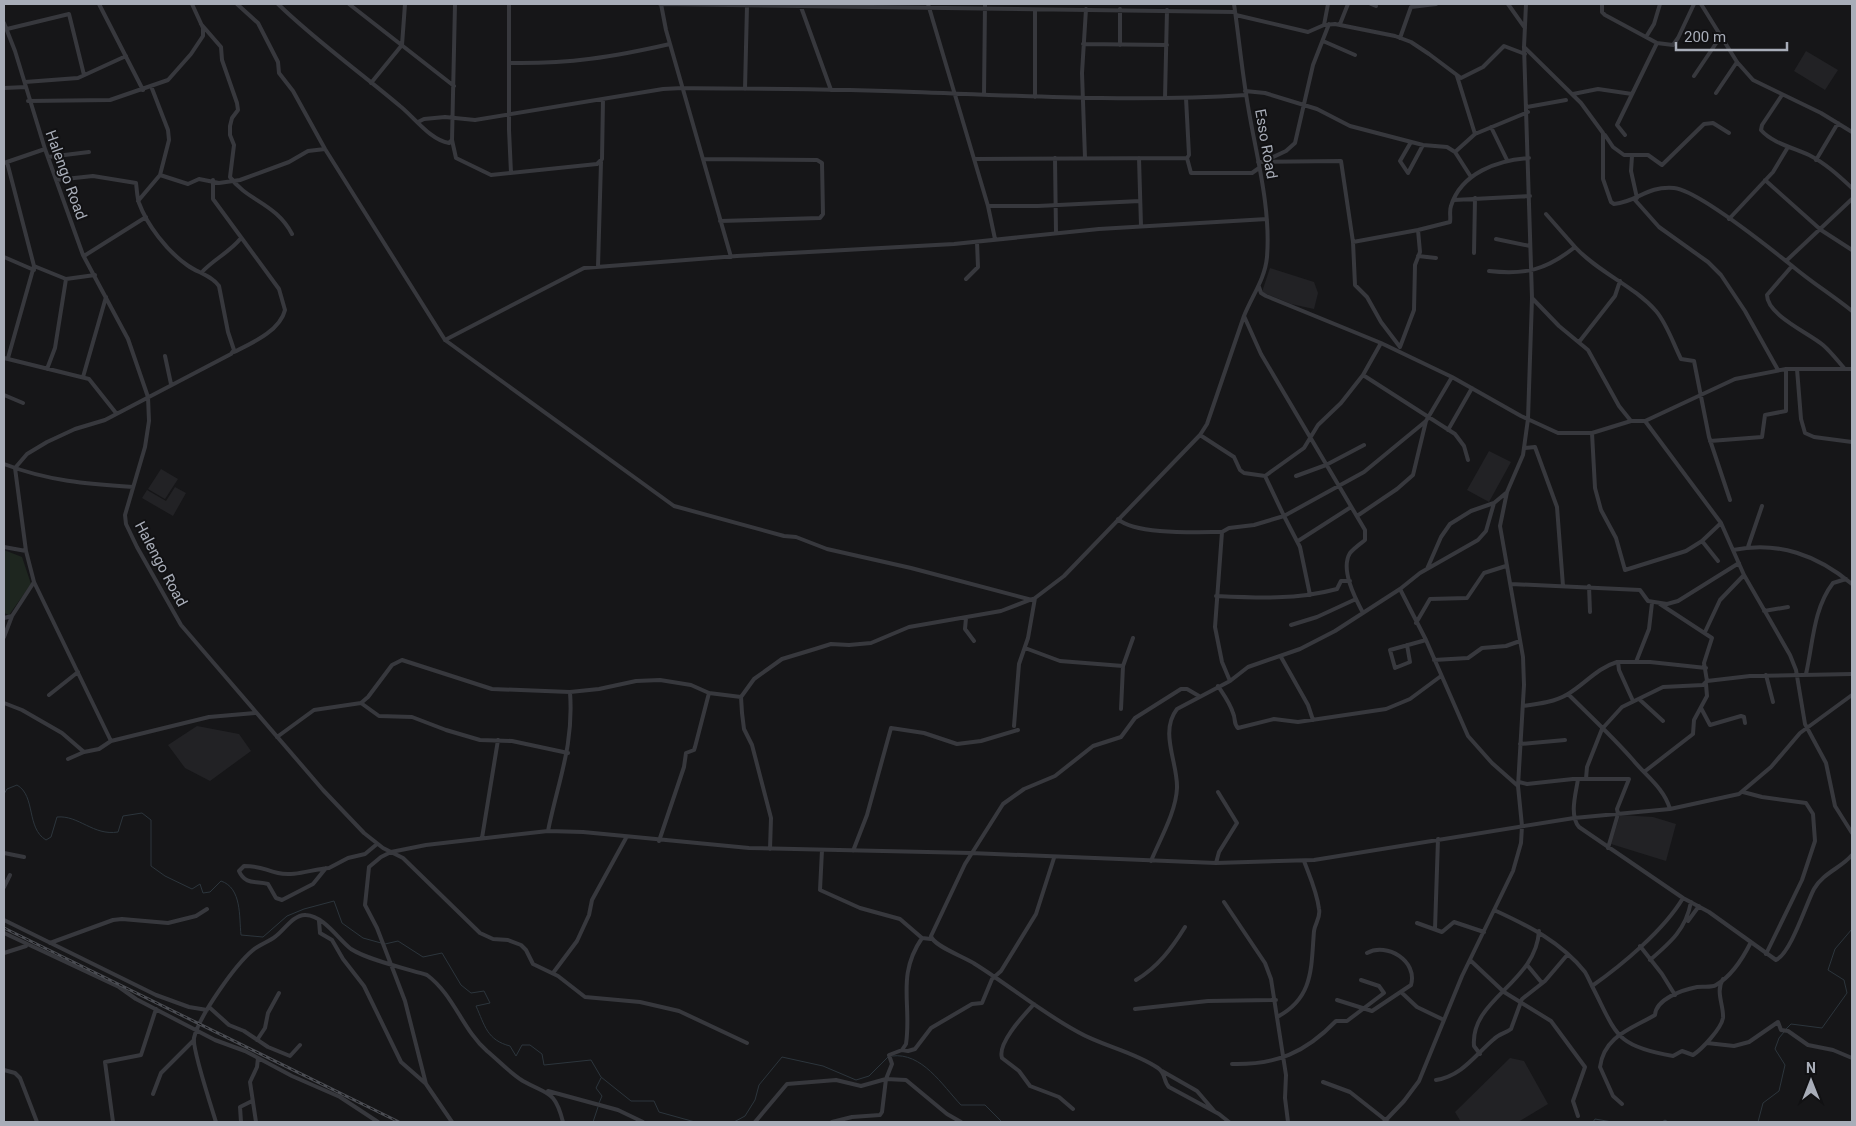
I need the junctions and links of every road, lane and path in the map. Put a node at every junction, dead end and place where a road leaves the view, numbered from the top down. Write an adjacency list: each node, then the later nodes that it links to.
1 (99, 4): 56 (street)
2 (192, 4): 38 (street)
3 (238, 4): 102 (street)
4 (278, 4): 62 (street)
5 (349, 4): 50 (street)
6 (405, 4): 50 (street)
7 (455, 4): 65 (street)
8 (510, 4): 58 (street)
9 (661, 4): 25 (street); 48 (street)
10 (985, 4): 30 (street)
11 (1030, 4): 33 (street)
12 (1126, 4): 34 (street)
13 (1234, 4): 36 (street, Esso Road)
14 (1328, 4): 40 (street)
15 (1348, 4): 39 (street)
16 (1371, 4): 28 (street)
17 (1436, 4): 45 (street)
18 (1508, 4): 41 (street)
19 (1526, 4): 41 (street)
20 (1602, 4): 44 (street)
21 (1660, 4): 44 (street)
22 (1694, 4): 47 (street)
23 (1701, 4): 43 (street)
24 (785, 5): 25 (street); 29 (street)
25 (747, 6): 68 (street)
26 (836, 6): 27 (street); 29 (street)
27 (929, 6): 30 (street); 73 (street)
28 (1376, 6)
29 (800, 7): 70 (street)
30 (984, 9): 33 (street); 76 (street)
31 (1086, 9): 32 (street); 33 (street); 49 (street)
32 (1120, 9): 34 (street); 51 (street)
33 (1032, 10): 78 (street)
34 (1126, 10): 35 (street)
35 (1167, 10): 36 (street); 52 (street)
36 (1236, 13): 40 (street); 71 (street, Esso Road)
37 (4, 23): 42 (street, Halengo Road)
38 (202, 24): 64 (street); 127 (street)
39 (1340, 24): 40 (street); 45 (street)
40 (1327, 25): 46 (street)
41 (1525, 28): 53 (street)
42 (7, 29): 59 (street); 63 (street, Halengo Road)
43 (1720, 36): 57 (street); 61 (street)
44 (1646, 37): 47 (street)
45 (1400, 38): 60 (street)
46 (1323, 41): 55 (street); 85 (street)
47 (1657, 43): 75 (street)
48 (670, 44): 58 (street); 67 (street)
49 (1083, 44): 51 (street); 79 (street)
50 (402, 45): 62 (street); 65 (street)
51 (1120, 45): 52 (street)
52 (1167, 45): 80 (street)
53 (1524, 47): 54 (street); 74 (street)
54 (1525, 54): 60 (street); 86 (street)
55 (1355, 55)
56 (126, 56): 59 (street); 69 (street)
57 (1738, 62): 72 (street); 77 (street)
58 (510, 63): 87 (street)
59 (84, 75): 63 (street)
60 (1457, 76): 95 (street)
61 (1694, 76)
62 (371, 82): 89 (street)
63 (25, 85): 66 (street); 84 (street, Halengo Road)
64 (151, 86): 69 (street); 122 (street)
65 (454, 86): 88 (street)
66 (4, 88)
67 (683, 88): 68 (street); 82 (street); 113 (street)
68 (745, 89): 70 (street)
69 (144, 90): 84 (street)
70 (832, 90): 73 (street)
71 (1245, 93): 81 (street); 85 (street); 118 (street, Esso Road)
72 (1716, 93)
73 (956, 94): 76 (street); 107 (street)
74 (1573, 94): 75 (street); 93 (street)
75 (1632, 94): 96 (street)
76 (984, 95): 78 (street)
77 (1782, 95): 90 (street); 100 (street)
78 (1035, 97): 79 (street)
79 (1083, 97): 80 (street); 109 (street)
80 (1165, 98): 81 (street)
81 (1186, 98): 111 (street)
82 (602, 99): 87 (street); 117 (street)
83 (1566, 100): 86 (street)
84 (28, 101): 101 (street, Halengo Road)
85 (1306, 105): 98 (street); 119 (street)
86 (1527, 109): 91 (street); 112 (street)
87 (510, 112): 88 (street); 121 (street)
88 (453, 120): 89 (street); 97 (street)
89 (418, 122): 97 (street)
90 (1838, 123): 92 (street); 115 (street)
91 (1491, 127): 95 (street); 114 (street)
92 (1852, 132)
93 (1603, 133): 105 (street); 131 (street)
94 (1729, 133): 105 (street)
95 (1475, 134): 104 (street)
96 (1625, 135)
97 (452, 140): 121 (street)
98 (1411, 142): 99 (street); 99 (street)
99 (1423, 145): 104 (street)
100 (1788, 147): 115 (street); 126 (street)
101 (44, 149): 106 (street, Halengo Road); 116 (street)
102 (325, 149): 127 (street); 178 (street)
103 (89, 152): 106 (street)
104 (1454, 152): 123 (street)
105 (1632, 156): 131 (street)
106 (48, 157): 124 (street, Halengo Road)
107 (975, 158): 108 (street); 137 (street)
108 (1055, 158): 109 (street); 136 (street)
109 (1085, 158): 110 (street)
110 (1139, 158): 111 (street); 135 (street)
111 (1187, 158): 120 (street)
112 (1529, 158): 114 (street); 129 (street)
113 (703, 159): 142 (street); 142 (street)
114 (1507, 160): 123 (street)
115 (1816, 160): 128 (street)
116 (5, 162): 165 (street)
117 (601, 162): 121 (street); 164 (street)
118 (1258, 162): 119 (street); 120 (street, Esso Road)
119 (1263, 162): 152 (street)
120 (1259, 168): 140 (street, Esso Road)
121 (511, 173)
122 (160, 175): 125 (street); 134 (street)
123 (1471, 177): 133 (street)
124 (56, 180): 134 (street); 157 (street, Halengo Road)
125 (213, 180): 127 (street); 148 (street)
126 (1765, 180): 141 (street); 145 (street)
127 (232, 181): 147 (street)
128 (1852, 188)
129 (1530, 196): 130 (street); 153 (street)
130 (1475, 198): 133 (street); 156 (street)
131 (1636, 199): 141 (street); 190 (street)
132 (1852, 199): 145 (street)
133 (1454, 200): 144 (street)
134 (138, 202): 139 (street)
135 (1140, 202): 136 (street); 143 (street)
136 (1056, 205): 137 (street); 146 (street)
137 (988, 206): 149 (street)
138 (1546, 214): 154 (street)
139 (146, 217): 157 (street); 168 (street)
140 (1267, 218): 143 (street); 173 (street, Esso Road)
141 (1729, 219): 162 (street)
142 (720, 221): 160 (street)
143 (1141, 226): 146 (street)
144 (1418, 230): 152 (street); 158 (street)
145 (1821, 230): 155 (street); 162 (street)
146 (1056, 233): 149 (street)
147 (292, 234)
148 (241, 238): 168 (street); 182 (street)
149 (995, 239): 151 (street)
150 (1496, 239): 153 (street)
151 (977, 242): 160 (street); 171 (street)
152 (1353, 242): 181 (street)
153 (1530, 246): 167 (street)
154 (1575, 247): 167 (street); 172 (street)
155 (1852, 250)
156 (1474, 253)
157 (84, 256): 169 (street, Halengo Road)
158 (1418, 256): 161 (street); 181 (street)
159 (4, 257): 165 (street)
160 (731, 257): 164 (street)
161 (1436, 258)
162 (1786, 261): 163 (street)
163 (1792, 266): 176 (street); 185 (street)
164 (598, 267): 178 (street)
165 (34, 268): 170 (street); 184 (street)
166 (1490, 271): 167 (street)
167 (1530, 271): 175 (street)
168 (202, 272): 182 (street)
169 (95, 275): 170 (street); 174 (street, Halengo Road)
170 (66, 279): 186 (street)
171 (966, 279)
172 (1620, 281): 179 (street); 196 (street)
173 (1259, 287): 177 (street, Esso Road); 180 (street)
174 (106, 297): 192 (street); 198 (street, Halengo Road)
175 (1532, 298): 179 (street); 201 (street)
176 (1852, 311)
177 (1244, 316): 207 (street, Esso Road); 208 (street)
178 (445, 340): 252 (street)
179 (1579, 342): 203 (street)
180 (1381, 343): 181 (street); 191 (street)
181 (1399, 350): 193 (street)
182 (234, 352): 194 (street)
183 (165, 356): 194 (street)
184 (6, 358): 186 (street)
185 (1844, 368): 188 (street); 189 (street)
186 (47, 369): 192 (street)
187 (1786, 369): 188 (street); 190 (street); 209 (street)
188 (1797, 369): 210 (street)
189 (1852, 369)
190 (1778, 370): 196 (street)
191 (1363, 375): 202 (street); 208 (street)
192 (83, 377): 200 (street)
193 (1452, 377): 195 (street); 202 (street)
194 (171, 384): 198 (street)
195 (1472, 388): 201 (street); 205 (street)
196 (1699, 394): 204 (street); 209 (street)
197 (4, 395): 199 (street)
198 (148, 397): 200 (street); 220 (street, Halengo Road)
199 (23, 403)
200 (116, 413): 216 (street)
201 (1528, 419): 206 (street); 212 (street)
202 (1428, 420): 205 (street); 219 (street); 227 (street)
203 (1631, 421): 204 (street); 206 (street)
204 (1645, 421): 229 (street)
205 (1448, 430): 213 (street)
206 (1592, 432): 232 (street)
207 (1200, 435): 217 (street); 228 (street, Esso Road)
208 (1310, 437): 215 (street); 217 (street)
209 (1710, 441): 222 (street)
210 (1852, 442)
211 (1364, 445): 215 (street)
212 (1525, 448): 221 (street); 247 (street)
213 (1468, 460)
214 (4, 464): 216 (street)
215 (1326, 465): 218 (street); 219 (street)
216 (15, 468): 220 (street); 236 (street)
217 (1265, 476): 226 (street)
218 (1296, 476)
219 (1340, 486): 225 (street); 226 (street)
220 (133, 487): 303 (street, Halengo Road)
221 (1507, 492): 223 (street); 239 (street)
222 (1730, 500)
223 (1494, 503): 240 (street); 240 (street)
224 (1762, 506): 234 (street)
225 (1351, 507): 227 (street); 231 (street)
226 (1284, 516): 230 (street); 231 (street)
227 (1357, 516): 243 (street)
228 (1118, 519): 230 (street); 252 (street, Esso Road)
229 (1721, 523): 232 (street); 235 (street)
230 (1222, 532): 251 (street)
231 (1298, 541): 250 (street)
232 (1702, 541): 237 (street)
233 (4, 547): 236 (street)
234 (1748, 547): 235 (street); 242 (street)
235 (1733, 550): 238 (street)
236 (26, 551): 244 (street)
237 (1718, 561)
238 (1739, 563): 241 (street); 255 (street)
239 (1506, 566): 245 (street); 263 (street)
240 (1427, 569): 249 (street)
241 (1744, 575): 257 (street); 265 (street)
242 (1846, 579): 246 (street); 280 (street)
243 (1351, 581): 250 (street); 253 (street)
244 (34, 582): 260 (street); 279 (street)
245 (1511, 584): 247 (street); 270 (street)
246 (1852, 584)
247 (1563, 586): 248 (street)
248 (1589, 586): 254 (street); 258 (street)
249 (1400, 589): 259 (street); 263 (street)
250 (1310, 595): 251 (street)
251 (1216, 596): 285 (street)
252 (1034, 599): 262 (street, Esso Road); 272 (street)
253 (1356, 599): 259 (street); 264 (street)
254 (1652, 603): 255 (street); 276 (street)
255 (1660, 604): 265 (street)
256 (1788, 607): 257 (street)
257 (1764, 611): 283 (street)
258 (1590, 612)
259 (1363, 613): 273 (street)
260 (12, 616): 261 (street); 266 (street)
261 (4, 618)
262 (966, 618): 269 (street); 294 (street, Esso Road)
263 (1416, 623): 268 (street)
264 (1291, 625)
265 (1705, 632): 278 (street)
266 (4, 637)
267 (1133, 638): 277 (street)
268 (1426, 640): 271 (street); 274 (street)
269 (974, 641)
270 (1520, 641): 274 (street); 300 (street)
271 (1407, 646): 271 (street)
272 (1025, 648): 277 (street); 307 (street)
273 (1281, 656): 285 (street); 304 (street)
274 (1434, 660): 284 (street)
275 (1617, 662): 276 (street); 290 (street); 296 (street)
276 (1636, 662): 278 (street)
277 (1123, 666): 302 (street)
278 (1706, 668): 286 (street)
279 (78, 672): 291 (street); 314 (street)
280 (1806, 674): 281 (street); 283 (street)
281 (1852, 674)
282 (1766, 675): 283 (street); 286 (street); 297 (street)
283 (1797, 675): 308 (street)
284 (1441, 676): 304 (street); 322 (street)
285 (1230, 681): 287 (street)
286 (1706, 683): 295 (street); 301 (street)
287 (1218, 686): 293 (street); 304 (street)
288 (570, 692): 289 (street); 299 (street); 317 (street)
289 (710, 693): 294 (street); 334 (street)
290 (1568, 694): 300 (street); 309 (street)
291 (49, 695)
292 (1852, 695): 308 (street)
293 (1199, 696): 342 (street); 346 (street)
294 (741, 697): 337 (street)
295 (1639, 699): 296 (street); 305 (street)
296 (1633, 701): 309 (street)
297 (1773, 702)
298 (4, 703): 316 (street)
299 (361, 703): 311 (street); 312 (street)
300 (1523, 706): 315 (street)
301 (1701, 708): 306 (street); 319 (street)
302 (1121, 709)
303 (255, 713): 311 (street, Halengo Road); 314 (street)
304 (1312, 720)
305 (1663, 721)
306 (1745, 723)
307 (1014, 726)
308 (1806, 727): 324 (street); 330 (street)
309 (1602, 729): 319 (street); 321 (street)
310 (1018, 730): 339 (street)
311 (277, 737): 335 (street, Halengo Road)
312 (498, 740): 317 (street); 331 (street)
313 (1565, 740): 315 (street)
314 (111, 741): 316 (street)
315 (1520, 744): 322 (street)
316 (84, 752): 318 (street)
317 (568, 753): 329 (street)
318 (68, 759)
319 (1644, 772): 325 (street)
320 (1578, 779): 321 (street); 322 (street); 327 (street)
321 (1586, 779): 326 (street)
322 (1519, 784): 328 (street)
323 (1218, 792): 348 (street)
324 (1743, 792): 325 (street); 376 (street)
325 (1670, 808): 326 (street)
326 (1618, 814): 327 (street); 336 (street)
327 (1574, 818): 328 (street); 336 (street)
328 (1522, 826): 333 (street); 357 (street)
329 (548, 832): 331 (street); 332 (street)
330 (1852, 833)
331 (482, 838): 340 (street)
332 (626, 838): 334 (street); 381 (street)
333 (1438, 839): 347 (street); 363 (street)
334 (659, 841): 337 (street)
335 (377, 844): 340 (street, Halengo Road); 349 (street)
336 (1608, 848): 352 (street)
337 (770, 849): 338 (street)
338 (822, 850): 339 (street); 367 (street)
339 (853, 851): 342 (street)
340 (391, 852): 379 (street); 381 (street, Halengo Road)
341 (4, 853): 344 (street)
342 (971, 854): 345 (street); 368 (street)
343 (1852, 855): 376 (street)
344 (24, 857)
345 (1054, 858): 346 (street); 382 (street)
346 (1151, 860): 348 (street)
347 (1304, 861): 348 (street); 400 (street)
348 (1216, 863)
349 (326, 868): 349 (street)
350 (10, 874): 351 (street)
351 (4, 887)
352 (1683, 898): 354 (street); 372 (street)
353 (1224, 902): 392 (street)
354 (1691, 902): 355 (street); 360 (street)
355 (1699, 906): 360 (street); 369 (street)
356 (207, 909): 370 (street)
357 (1494, 910): 364 (street); 365 (street)
358 (4, 920): 370 (street)
359 (319, 921): 379 (street); 397 (street); 420 (street)
360 (1686, 922): 378 (street)
361 (1417, 923): 363 (street)
362 (1185, 927): 384 (street)
363 (1435, 928): 365 (street)
364 (1539, 931): 375 (street); 380 (street)
365 (1484, 932): 377 (street)
366 (4, 934): 371 (street)
367 (922, 938): 368 (street); 409 (street)
368 (931, 939): 382 (street)
369 (1751, 942): 376 (street); 383 (street)
370 (50, 943): 397 (street)
371 (26, 946): 373 (street); 396 (street)
372 (1640, 946): 378 (street); 387 (street)
373 (4, 953)
374 (1367, 954): 388 (street)
375 (1568, 954): 386 (street); 387 (street)
376 (1766, 954)
377 (1470, 960): 389 (street); 401 (street)
378 (1650, 960): 391 (street)
379 (388, 961): 420 (street); 421 (street)
380 (1528, 966): 386 (street); 389 (street)
381 (553, 973): 406 (street, Halengo Road)
382 (995, 976): 395 (street); 409 (street)
383 (1723, 979): 391 (street); 407 (street)
384 (1136, 980)
385 (1361, 980): 399 (street)
386 (1542, 983): 394 (street)
387 (1592, 986): 403 (street)
388 (1401, 992): 399 (street); 401 (street)
389 (1504, 992): 394 (street); 410 (street)
390 (279, 993): 405 (street)
391 (1675, 995): 403 (street)
392 (1276, 1000): 398 (street); 400 (street)
393 (1337, 1000): 399 (street)
394 (1521, 1003): 410 (street); 427 (street)
395 (1034, 1004): 416 (street); 425 (street)
396 (156, 1009): 402 (street); 429 (street)
397 (208, 1009): 402 (street); 405 (street)
398 (1135, 1009)
399 (1362, 1009): 412 (street)
400 (1277, 1017): 412 (street)
401 (1444, 1020): 442 (street)
402 (197, 1031): 404 (street); 411 (street)
403 (1618, 1035): 407 (street); 424 (street)
404 (194, 1040): 422 (street); 430 (street)
405 (257, 1040): 408 (street)
406 (747, 1043)
407 (1707, 1043): 413 (street)
408 (300, 1045)
409 (902, 1050): 417 (street)
410 (1480, 1054): 418 (street)
411 (258, 1058): 423 (street); 433 (street)
412 (1282, 1058): 414 (street); 441 (street)
413 (1852, 1058)
414 (1232, 1064)
415 (4, 1070): 428 (street)
416 (1160, 1070): 426 (street); 426 (street)
417 (886, 1079): 437 (street); 438 (street); 439 (street)
418 (1436, 1080)
419 (1323, 1082): 442 (street)
420 (426, 1084): 434 (street)
421 (546, 1090): 435 (street); 436 (street)
422 (153, 1094)
423 (252, 1101): 431 (street); 432 (street)
424 (1622, 1104)
425 (1073, 1109)
426 (1216, 1112): 440 (street)
427 (1578, 1116)
428 (37, 1122)
429 (114, 1122)
430 (216, 1122)
431 (241, 1122)
432 (256, 1122)
433 (378, 1122)
434 (452, 1122)
435 (563, 1122)
436 (642, 1122)
437 (755, 1122)
438 (832, 1122)
439 (961, 1122)
440 (1229, 1122)
441 (1288, 1122)
442 (1386, 1122)

